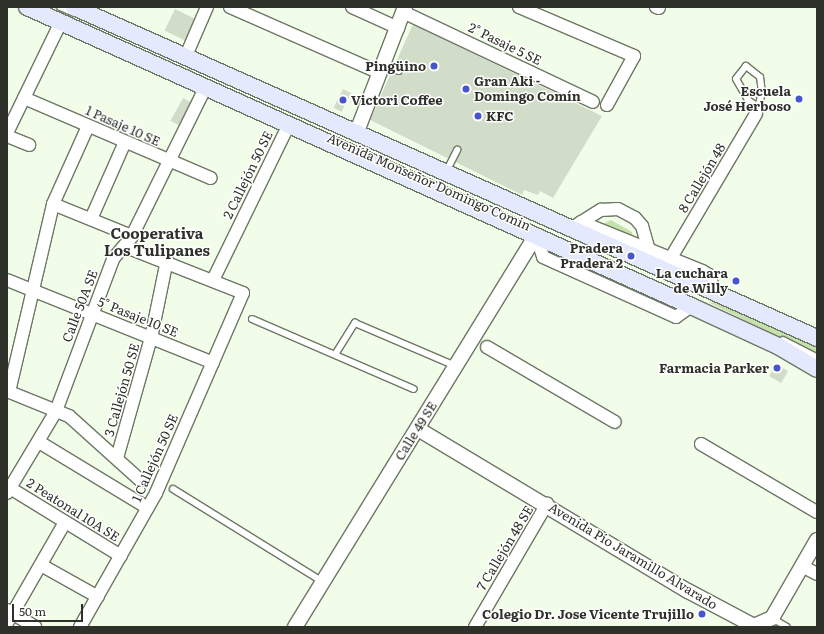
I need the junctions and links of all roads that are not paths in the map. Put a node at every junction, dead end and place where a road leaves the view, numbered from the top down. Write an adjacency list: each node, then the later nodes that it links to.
1 (28, 7): 9 (main road, Avenida Monseñor Domingo Comin)
2 (40, 7): 49 (lane, Avenida Monseñor Domingo Comin)
3 (74, 7): 11 (main road, Avenida Monseñor Domingo Comin)
4 (207, 7): 11 (street)
5 (230, 7): 12 (street)
6 (352, 7): 10 (street)
7 (519, 7): 17 (street)
8 (404, 9): 10 (street); 16 (street, 2° Pasaje 5 SE)
9 (61, 14): 14 (main road, Avenida Monseñor Domingo Comin); 15 (street); 46 (lane, Avenida Monseñor Domingo Comin)
10 (398, 28): 12 (street)
11 (185, 58): 22 (main road, Avenida Monseñor Domingo Comin)
12 (382, 68): 13 (lane); 22 (street)
13 (399, 71)
14 (206, 88): 20 (main road, Avenida Monseñor Domingo Comin); 27 (street, Calle 50A SE)
15 (24, 98): 19 (street, 1 Pasaje 10 SE); 21 (street)
16 (593, 102)
17 (607, 105)
18 (757, 111): 18 (lane); 36 (street, 8 Callejón 48)
19 (88, 126): 24 (street, 1 Pasaje 10 SE); 30 (street)
20 (288, 126): 33 (main road, Avenida Monseñor Domingo Comin); 39 (street, 2 Callejón 50 SE)
21 (7, 133)
22 (356, 134): 28 (main road, Avenida Monseñor Domingo Comin)
23 (7, 136): 25 (street)
24 (125, 142): 27 (street, 1 Pasaje 10 SE); 31 (street)
25 (29, 145)
26 (456, 150): 28 (lane)
27 (169, 161): 29 (street, 1 Pasaje 10 SE); 34 (street, Calle 50A SE)
28 (445, 174): 32 (main road, Avenida Monseñor Domingo Comin)
29 (211, 178)
30 (53, 204): 31 (street); 40 (street)
31 (92, 219): 34 (street)
32 (575, 226): 35 (street, Avenida Monseñor Domingo Comin); 35 (street); 41 (main road, Avenida Monseñor Domingo Comin)
33 (536, 235): 51 (street, Calle 49 SE); 52 (main road, Avenida Monseñor Domingo Comin)
34 (129, 242): 37 (street); 42 (street, Calle 50A SE)
35 (648, 247): 36 (street, Avenida Monseñor Domingo Comin)
36 (672, 256): 41 (street, Avenida Monseñor Domingo Comin)
37 (167, 260): 39 (street); 44 (street, 3 Callejón 50 SE)
38 (7, 280): 40 (street, 5° Pasaje 10 SE)
39 (213, 280): 50 (street, 1 Callejón 50 SE)
40 (33, 290): 42 (street, 5° Pasaje 10 SE); 54 (street)
41 (715, 292): 45 (main road, Avenida Monseñor Domingo Comin)
42 (92, 314): 44 (street, 5° Pasaje 10 SE); 55 (street, Calle 50A SE)
43 (252, 319): 48 (lane)
44 (151, 338): 50 (street, 5° Pasaje 10 SE); 60 (street, 3 Callejón 50 SE)
45 (817, 338)
46 (817, 346)
47 (487, 347): 56 (street)
48 (336, 353): 51 (lane); 53 (lane)
49 (817, 357)
50 (213, 362): 65 (street, 1 Callejón 50 SE)
51 (456, 366): 57 (street, Calle 49 SE)
52 (817, 369)
53 (414, 389)
54 (8, 392): 55 (street)
55 (56, 411): 58 (street, Calle 50A SE); 60 (street)
56 (615, 422)
57 (418, 429): 64 (street, Avenida Pío Jaramillo Alvarado); 73 (street, Calle 49 SE)
58 (39, 442): 63 (street, Calle 50A SE); 65 (street)
59 (701, 444): 66 (street)
60 (117, 458): 61 (street)
61 (140, 480)
62 (173, 489): 73 (lane)
63 (9, 491): 67 (street, 2 Peatonal 10A SE)
64 (547, 504): 76 (street, Avenida Pío Jaramillo Alvarado); 80 (street, 7 Callejón 48 SE)
65 (148, 508): 69 (street, 1 Callejón 50 SE)
66 (817, 512)
67 (66, 522): 69 (street, 2 Peatonal 10A SE); 70 (street)
68 (817, 540): 71 (street)
69 (121, 556): 74 (street, 1 Callejón 50 SE)
70 (41, 565): 74 (street); 75 (street)
71 (802, 566): 72 (street); 76 (street)
72 (817, 574)
73 (323, 582): 79 (street, Calle 49 SE)
74 (98, 597): 78 (street, 1 Callejón 50 SE)
75 (9, 616): 77 (street)
76 (772, 618): 81 (lane)
77 (35, 627)
78 (80, 627)
79 (295, 627)
80 (474, 627)
81 (787, 627)

